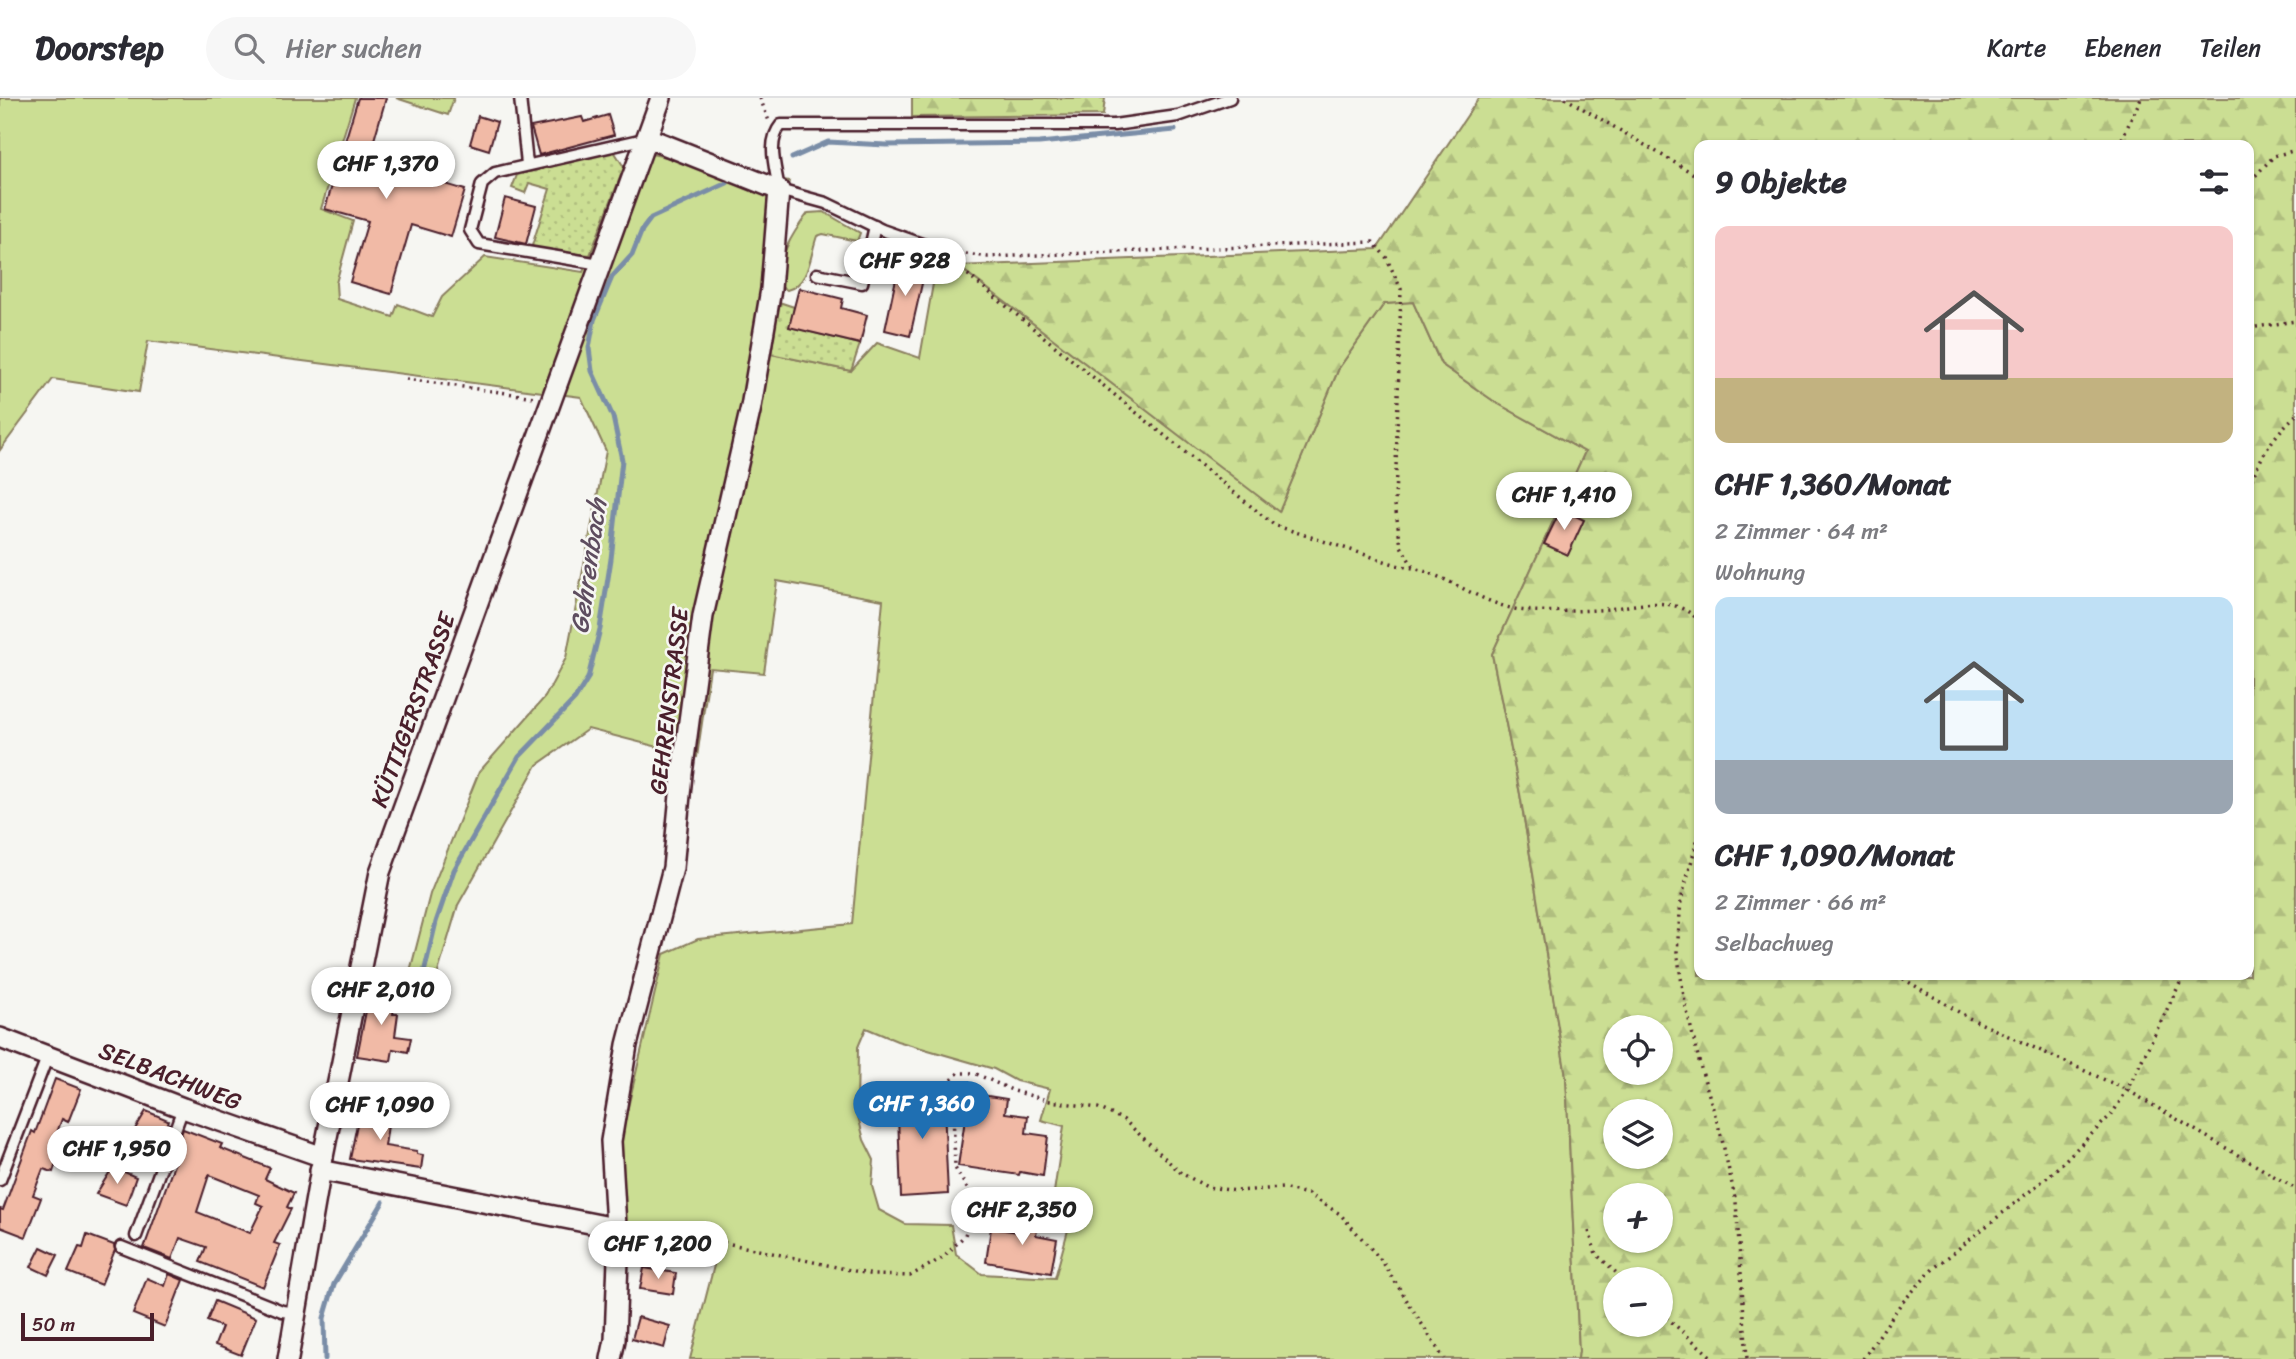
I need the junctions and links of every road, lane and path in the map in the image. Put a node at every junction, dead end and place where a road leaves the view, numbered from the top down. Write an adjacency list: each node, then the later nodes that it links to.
1 (520, 98): 11 (lane)
2 (661, 98): 8 (street, KÜTTIGERSTRASSE)
3 (760, 98): 7 (path)
4 (1230, 98): 7 (lane)
5 (1565, 98): 12 (path)
6 (2141, 98): 9 (path)
7 (774, 133): 14 (lane)
8 (648, 138): 11 (lane); 14 (street); 17 (street, KÜTTIGERSTRASSE)
9 (2121, 140)
10 (2296, 150): 13 (path)
11 (527, 164): 17 (lane)
12 (1694, 174)
13 (2254, 176)
14 (779, 190): 15 (lane); 37 (street, GEHRENSTRASSE)
15 (875, 226): 16 (lane); 18 (lane)
16 (939, 250): 25 (path); 25 (path)
17 (600, 264): 22 (street, KÜTTIGERSTRASSE)
18 (817, 274)
19 (2296, 321): 20 (path)
20 (2254, 327)
21 (406, 379): 22 (path)
22 (551, 399): 34 (street, KÜTTIGERSTRASSE)
23 (2296, 415): 24 (path)
24 (2254, 474)
25 (1413, 567): 26 (path)
26 (1694, 616)
27 (1694, 852): 48 (path)
28 (1905, 980): 32 (path)
29 (2182, 980): 32 (path)
30 (0, 1038): 31 (street, SELBACHWEG)
31 (48, 1055): 33 (street, SELBACHWEG); 35 (lane)
32 (2127, 1090): 36 (path); 49 (path)
33 (183, 1108): 34 (street, SELBACHWEG); 39 (lane)
34 (321, 1164): 37 (street, SELBACHWEG); 42 (street, KÜTTIGERSTRASSE)
35 (0, 1180)
36 (2296, 1189)
37 (615, 1228): 45 (street, GEHRENSTRASSE); 46 (path)
38 (1589, 1231): 41 (path)
39 (136, 1236)
40 (121, 1247): 42 (lane)
41 (1610, 1267)
42 (296, 1313): 44 (street, KÜTTIGERSTRASSE)
43 (1673, 1323): 47 (path)
44 (288, 1359)
45 (611, 1359)
46 (1444, 1359)
47 (1714, 1359)
48 (1747, 1359)
49 (1863, 1359)

